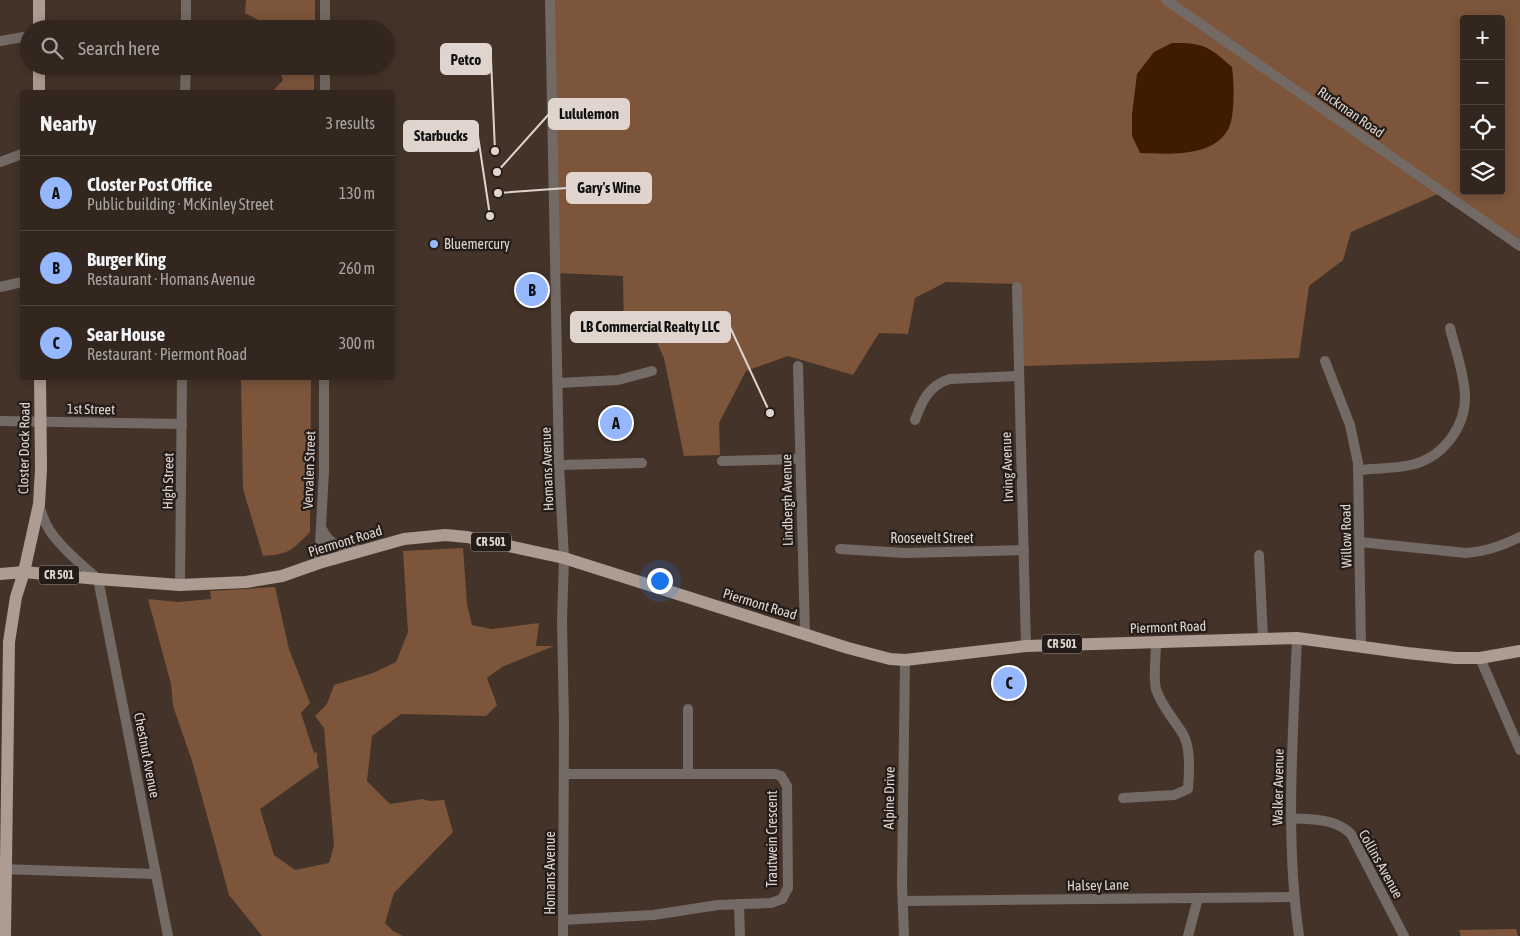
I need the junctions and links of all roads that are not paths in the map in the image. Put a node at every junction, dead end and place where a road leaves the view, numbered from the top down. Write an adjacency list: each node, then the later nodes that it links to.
1 (39, 0): 6 (main road)
2 (186, 0): 7 (street)
3 (325, 0): 8 (street)
4 (550, 0): 31 (street, Homans Avenue)
5 (1166, 0): 19 (street, Ruckman Road)
6 (39, 20)
7 (186, 20)
8 (325, 20)
9 (20, 38): 10 (street)
10 (0, 41)
11 (39, 75): 14 (main road)
12 (186, 75): 15 (street)
13 (325, 75): 16 (street)
14 (39, 90)
15 (185, 90)
16 (325, 90)
17 (20, 155): 18 (street)
18 (0, 162)
19 (1520, 246)
20 (20, 282): 21 (street)
21 (0, 287)
22 (1017, 287): 27 (street, Irving Avenue)
23 (1450, 328): 40 (street)
24 (1325, 360): 40 (street, Willow Road)
25 (798, 366): 36 (street, Lindbergh Avenue)
26 (652, 371): 31 (street)
27 (1018, 376): 32 (street); 46 (street, Irving Avenue)
28 (40, 380): 34 (main road, Closter Dock Road)
29 (182, 380): 35 (street, High Street)
30 (324, 380): 42 (street, Vervalen Street)
31 (558, 383): 39 (street, Homans Avenue)
32 (915, 420)
33 (0, 421): 34 (street, 1st Street)
34 (40, 421): 35 (street, 1st Street); 41 (main road, Closter Dock Road)
35 (182, 424): 54 (street, High Street)
36 (800, 459): 37 (street); 55 (street, Lindbergh Avenue)
37 (722, 461)
38 (642, 463): 39 (street)
39 (559, 465): 49 (street, Homans Avenue)
40 (1358, 470): 44 (street, Willow Road)
41 (39, 504): 51 (main road, Closter Dock Road); 53 (street)
42 (321, 527): 47 (street); 50 (street, Vervalen Street)
43 (1520, 537): 44 (street)
44 (1360, 542): 60 (street, Willow Road)
45 (840, 549): 46 (street, Roosevelt Street)
46 (1024, 550): 59 (street, Irving Avenue)
47 (362, 551): 49 (main road, Piermont Road / CR 501); 50 (main road, Piermont Road / CR 501)
48 (1259, 555): 56 (street)
49 (564, 558): 55 (main road, Piermont Road / CR 501); 67 (street, Homans Avenue)
50 (319, 563): 54 (main road, Piermont Road / CR 501)
51 (24, 572): 52 (main road, Piermont Road / CR 501); 53 (main road, Piermont Road / CR 501); 66 (main road, Closter Dock Road)
52 (0, 574)
53 (98, 579): 54 (main road, Piermont Road / CR 501); 72 (street, Chestnut Avenue)
54 (180, 585)
55 (805, 634): 63 (main road, Piermont Road / CR 501)
56 (1263, 638): 57 (main road, Piermont Road / CR 501); 58 (main road, Piermont Road / CR 501)
57 (1297, 638): 60 (main road, Piermont Road / CR 501); 70 (street, Walker Avenue)
58 (1156, 643): 59 (main road, Piermont Road / CR 501); 69 (street)
59 (1026, 646): 63 (main road, Piermont Road / CR 501)
60 (1361, 647): 62 (main road, Piermont Road / CR 501)
61 (1520, 651): 62 (main road, Piermont Road / CR 501)
62 (1480, 658): 65 (street)
63 (905, 660): 75 (street, Alpine Drive)
64 (688, 709): 68 (street)
65 (1520, 750)
66 (4, 757): 71 (main road, Closter Dock Road)
67 (564, 774): 68 (street, Trautwein Crescent); 77 (street, Homans Avenue)
68 (688, 774): 76 (street, Trautwein Crescent)
69 (1123, 798)
70 (1291, 818): 73 (street, Walker Avenue); 85 (street, Collins Avenue)
71 (3, 869): 72 (street); 78 (main road, Closter Dock Road)
72 (156, 874): 79 (street, Chestnut Avenue)
73 (1293, 897): 74 (street, Halsey Lane); 84 (street, Walker Avenue)
74 (1198, 898): 75 (street, Halsey Lane); 83 (street)
75 (903, 901): 82 (street, Alpine Drive)
76 (739, 904): 77 (street, Trautwein Crescent); 81 (street)
77 (563, 920): 80 (street, Homans Avenue)
78 (5, 936)
79 (168, 936)
80 (563, 936)
81 (740, 936)
82 (904, 936)
83 (1188, 936)
84 (1299, 936)
85 (1404, 936)

